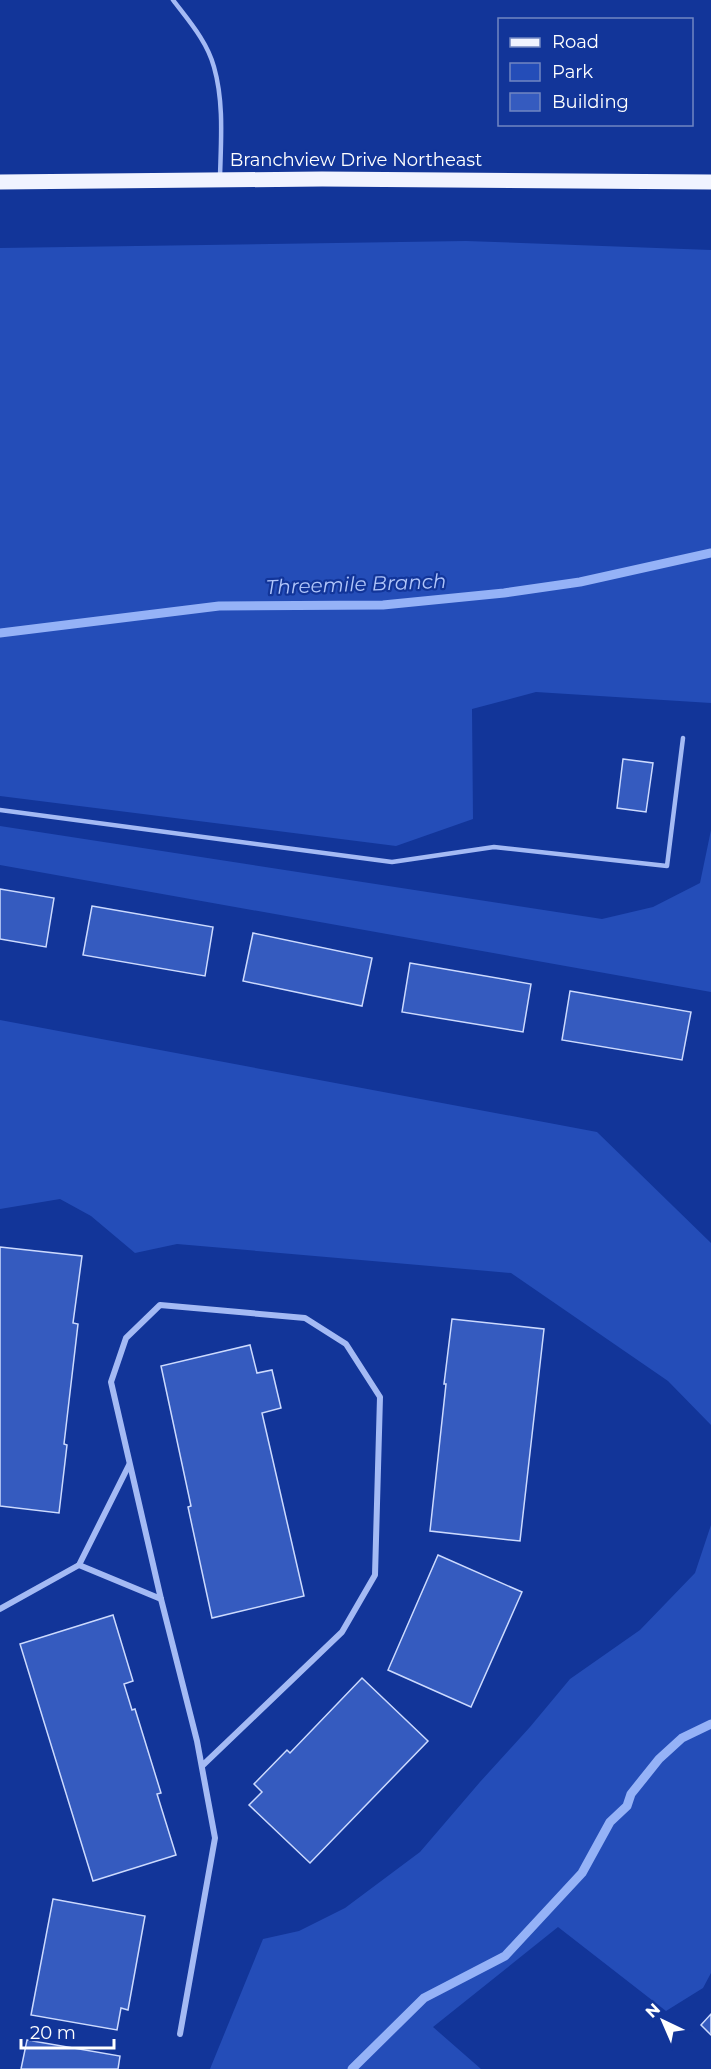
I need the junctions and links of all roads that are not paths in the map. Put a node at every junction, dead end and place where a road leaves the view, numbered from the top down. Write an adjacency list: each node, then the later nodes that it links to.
1 (173, 0): 2 (lane)
2 (220, 180): 3 (main road, Branchview Drive Northeast); 4 (main road, Branchview Drive Northeast)
3 (0, 182)
4 (711, 182)
5 (683, 738): 6 (lane)
6 (0, 810)
7 (130, 1465): 8 (street); 9 (street); 11 (street)
8 (79, 1565): 9 (street); 10 (street)
9 (161, 1599): 11 (street)
10 (0, 1610)
11 (202, 1766): 12 (street)
12 (180, 2034)

